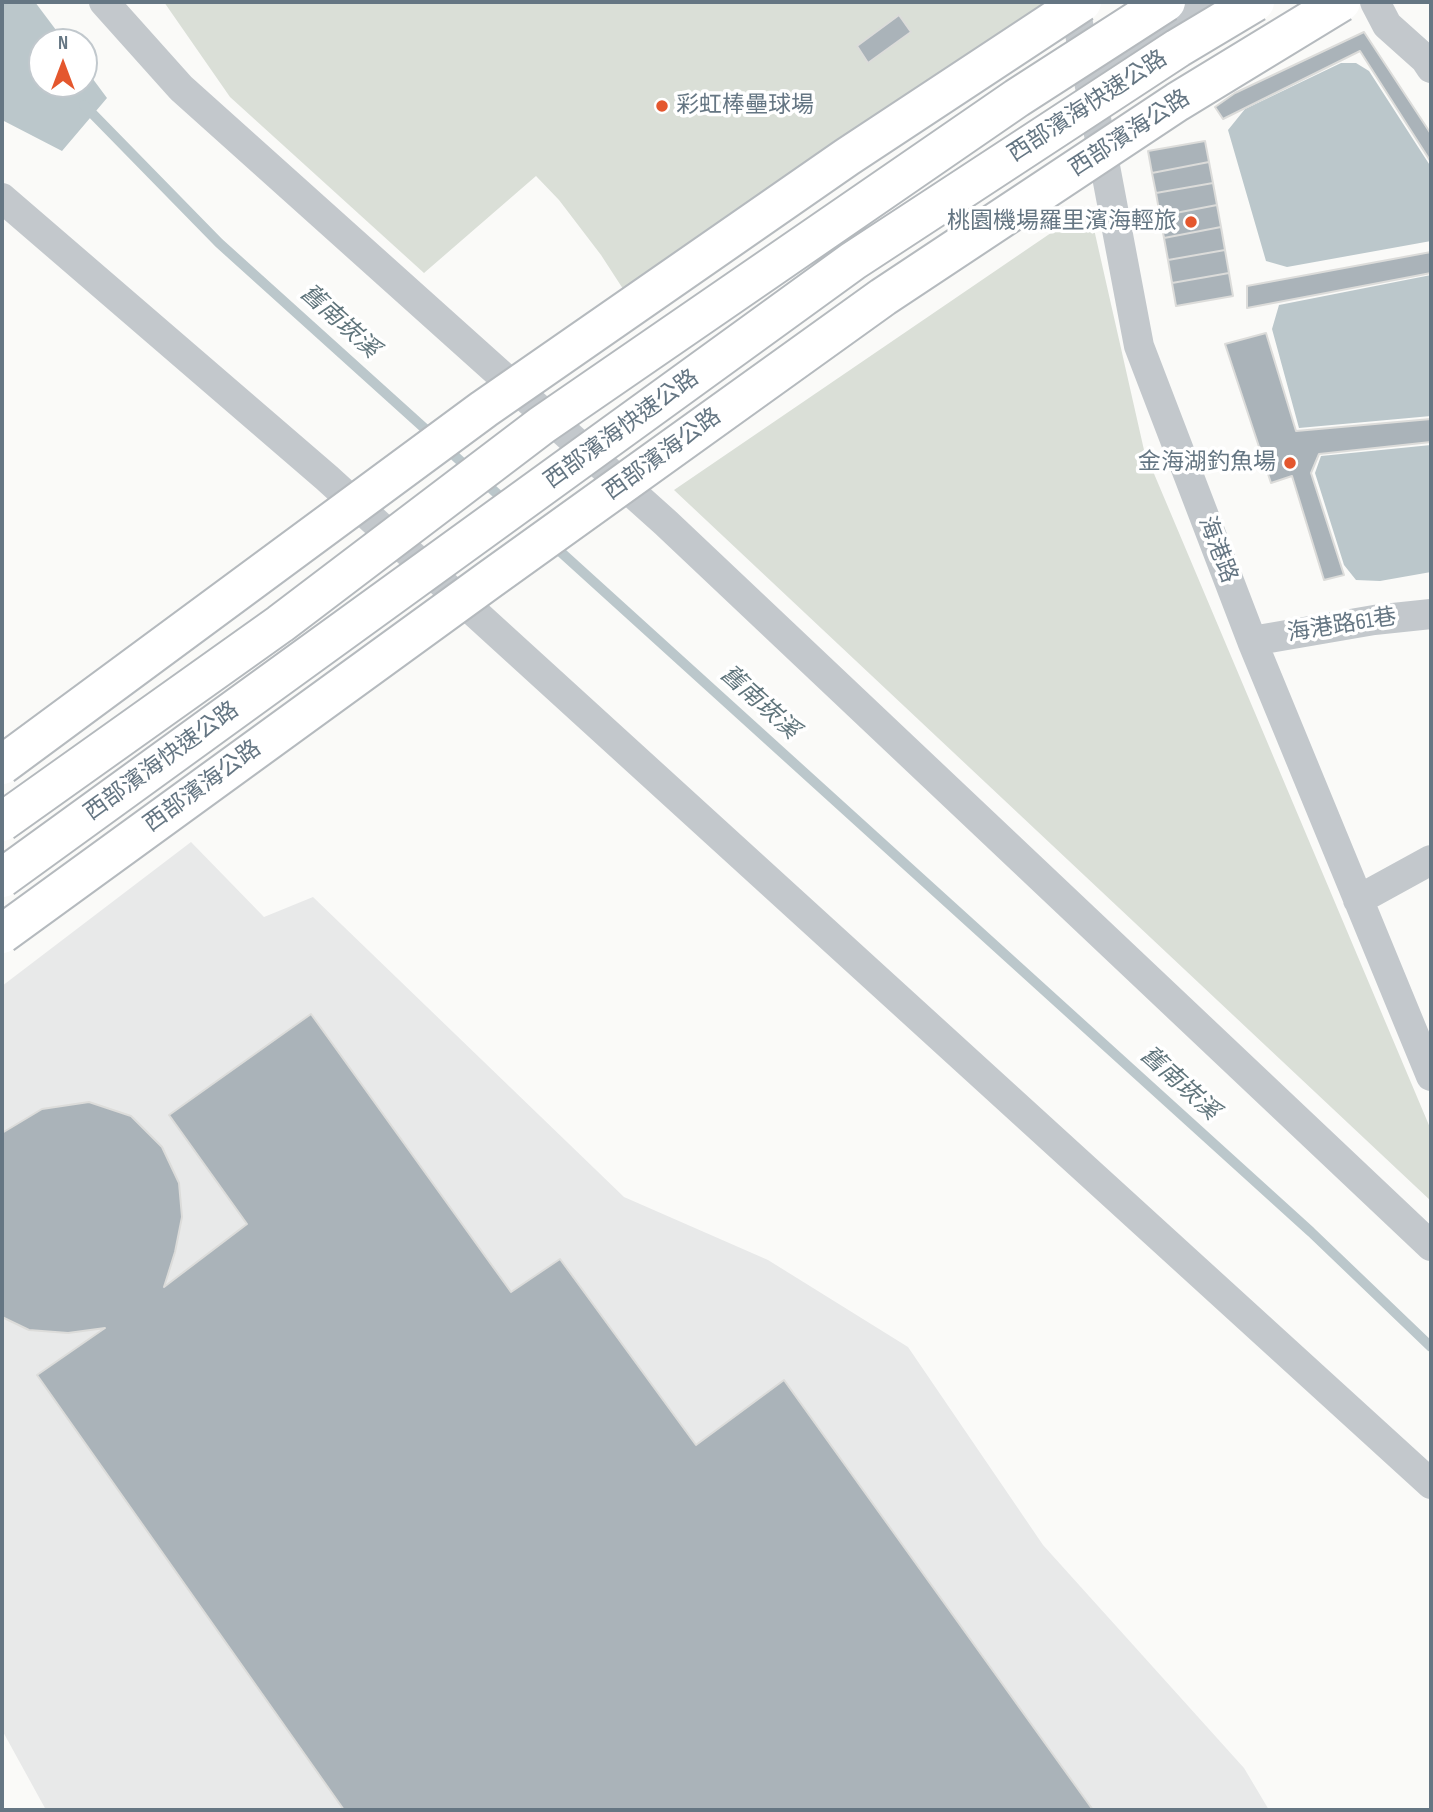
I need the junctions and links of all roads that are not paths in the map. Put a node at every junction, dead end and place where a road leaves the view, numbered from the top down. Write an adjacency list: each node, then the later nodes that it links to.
1 (104, 2): 22 (street)
2 (1074, 2): 10 (street, 海港路)
3 (1082, 2): 14 (main road, bridge)
4 (1166, 2): 15 (main road, 西部濱海快速公路, bridge)
5 (1209, 2): 10 (street)
6 (1255, 2): 17 (main road, 西部濱海快速公路, bridge)
7 (1341, 2): 19 (main road, 西部濱海公路, bridge)
8 (1375, 2): 9 (street)
9 (1431, 68)
10 (1088, 79): 13 (street, 海港路)
11 (2, 198): 23 (street)
12 (1431, 614): 13 (street, 海港路61巷)
13 (1252, 640): 18 (street, 海港路)
14 (2, 765)
15 (2, 822)
16 (1431, 860): 18 (street)
17 (2, 878)
18 (1358, 900): 20 (street, 海港路)
19 (2, 934)
20 (1423, 1045): 21 (street, 海港路)
21 (1431, 1076)
22 (1431, 1246)
23 (1431, 1484)

